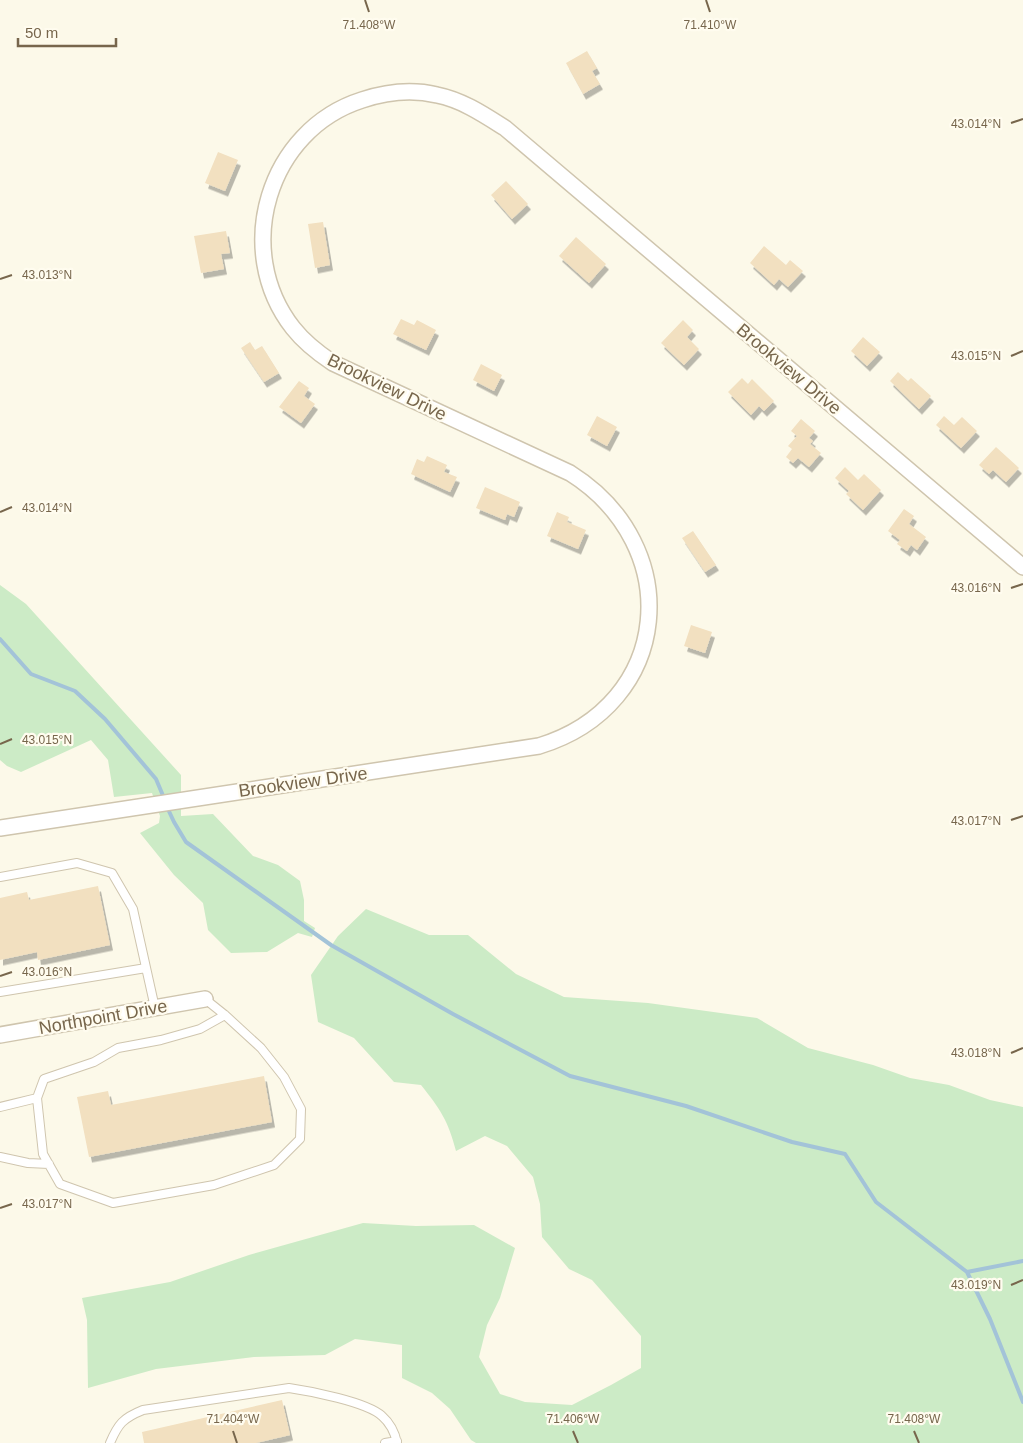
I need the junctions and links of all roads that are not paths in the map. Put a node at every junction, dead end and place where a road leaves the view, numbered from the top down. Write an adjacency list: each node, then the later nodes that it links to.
1 (1023, 567): 2 (street, Brookview Drive)
2 (0, 828)
3 (0, 877): 4 (lane)
4 (146, 968): 5 (lane); 7 (lane)
5 (0, 992)
6 (205, 999): 7 (street, Northpoint Drive); 8 (lane)
7 (156, 1008): 9 (street, Northpoint Drive)
8 (225, 1015): 10 (lane); 13 (lane)
9 (0, 1035)
10 (37, 1098): 11 (lane); 13 (lane)
11 (0, 1107)
12 (0, 1157): 13 (lane)
13 (49, 1164)
14 (397, 1442): 15 (lane); 16 (lane)
15 (110, 1443)
16 (385, 1443)

